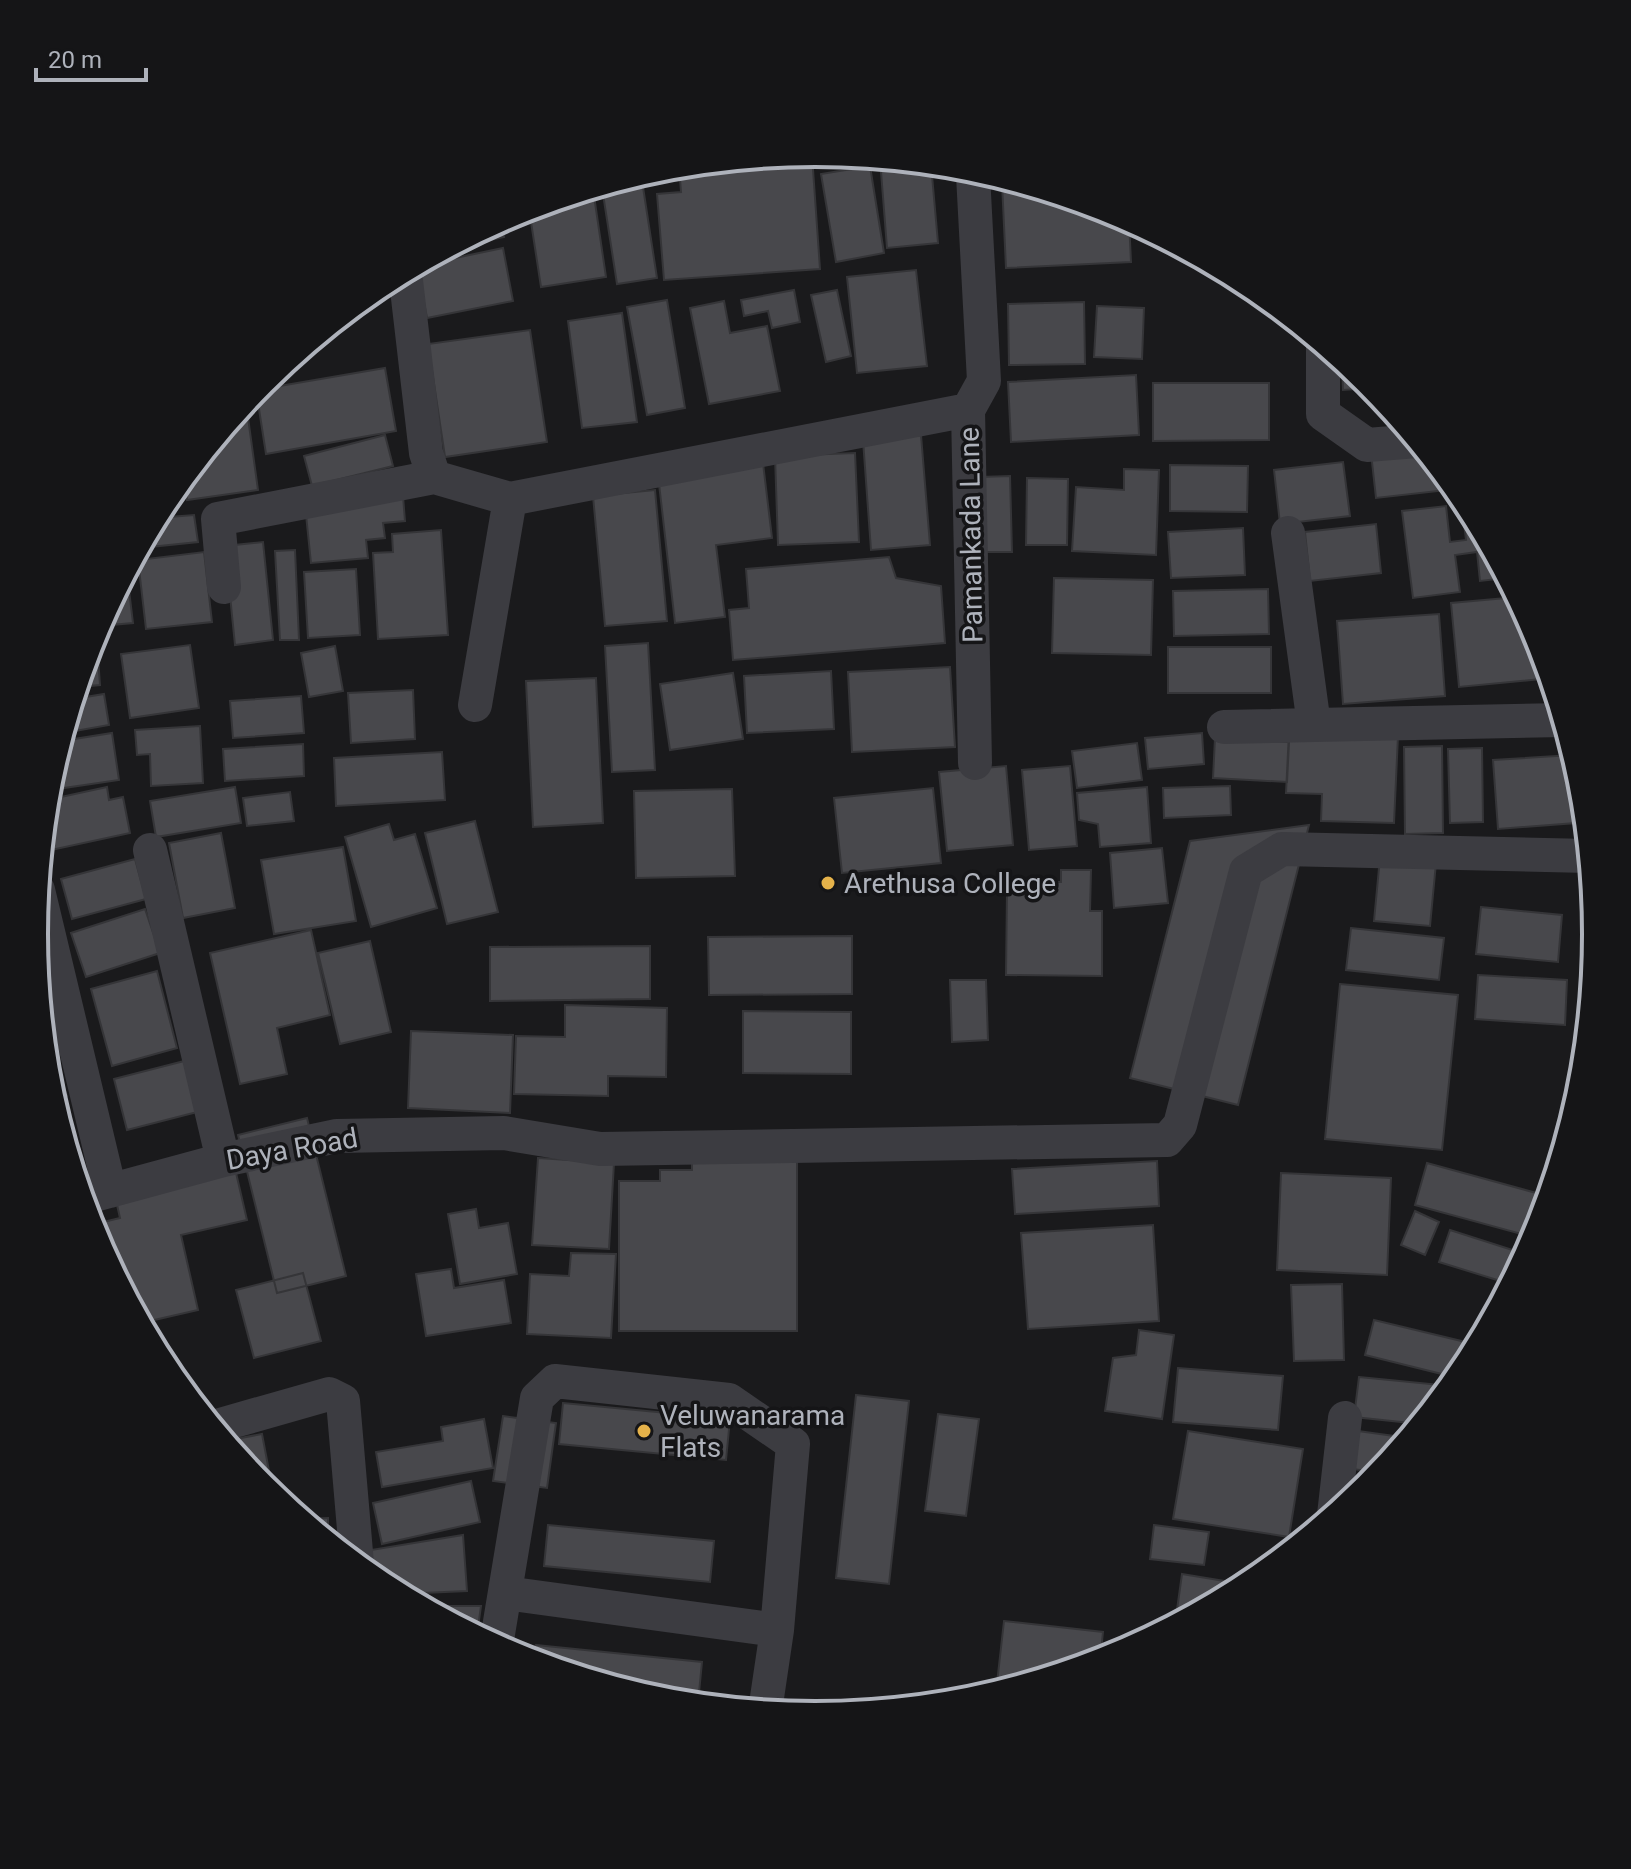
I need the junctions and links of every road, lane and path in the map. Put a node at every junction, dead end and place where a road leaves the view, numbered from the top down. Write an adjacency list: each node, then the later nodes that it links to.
1 (973, 184): 4 (street, Pamankada Lane)
2 (407, 285): 6 (street)
3 (1323, 358): 5 (street)
4 (968, 410): 7 (street); 14 (street, Pamankada Lane)
5 (1404, 442)
6 (434, 477): 7 (street); 9 (street)
7 (510, 499): 10 (street)
8 (1288, 533): 12 (street)
9 (224, 587)
10 (475, 705)
11 (1552, 720): 12 (street)
12 (1314, 725): 13 (street)
13 (1224, 727)
14 (975, 763)
15 (150, 850): 18 (street)
16 (1578, 856): 18 (street, Daya Road)
17 (48, 945): 19 (street)
18 (223, 1160): 19 (street, Daya Road)
19 (96, 1194)
20 (1345, 1418): 22 (street)
21 (224, 1424): 23 (street)
22 (1336, 1499)
23 (356, 1549)
24 (505, 1593): 25 (street); 25 (street); 26 (street)
25 (777, 1630): 27 (street)
26 (498, 1633)
27 (767, 1700)

